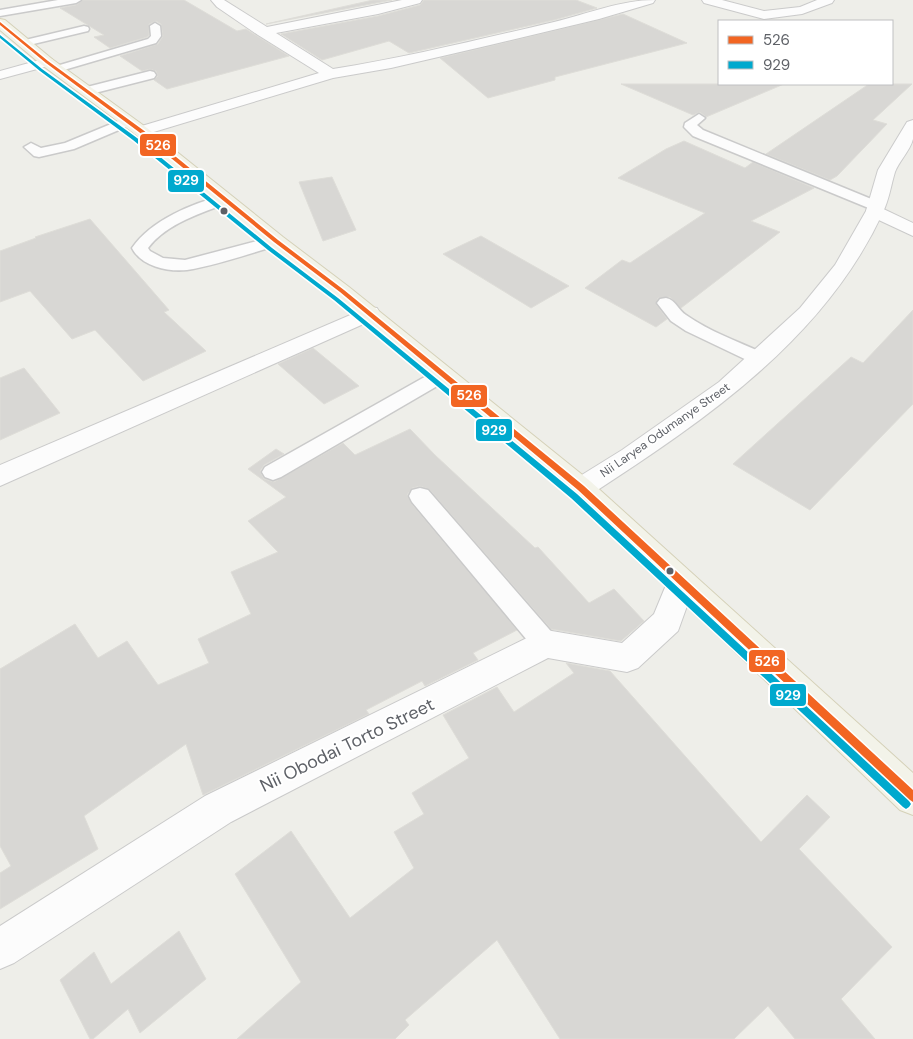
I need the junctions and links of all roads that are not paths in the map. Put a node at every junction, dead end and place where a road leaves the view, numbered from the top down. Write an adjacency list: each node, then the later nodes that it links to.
1 (76, 0): 7 (lane)
2 (217, 0): 11 (street)
3 (649, 0): 15 (street)
4 (708, 0): 5 (street)
5 (828, 0)
6 (410, 1): 11 (street)
7 (0, 13)
8 (0, 23): 12 (main road)
9 (155, 26): 13 (lane)
10 (84, 29): 12 (lane)
11 (263, 32): 15 (street)
12 (25, 43): 13 (main road)
13 (52, 65): 16 (street); 17 (main road)
14 (150, 74): 17 (lane)
15 (331, 74): 20 (street)
16 (0, 75)
17 (86, 91): 20 (main road)
18 (699, 118): 23 (lane)
19 (913, 124): 23 (street, Nii Laryea Odumanye Street)
20 (134, 126): 21 (lane); 22 (main road)
21 (31, 147)
22 (224, 199): 25 (main road); 25 (lane)
23 (876, 208): 24 (street); 28 (street, Nii Laryea Odumanye Street)
24 (913, 230)
25 (276, 241): 27 (main road)
26 (666, 303): 28 (lane)
27 (370, 313): 29 (main road); 31 (street)
28 (760, 358): 32 (street, Nii Laryea Odumanye Street)
29 (444, 374): 30 (lane); 32 (main road)
30 (274, 472)
31 (0, 476)
32 (581, 488): 34 (main road)
33 (420, 496): 35 (lane)
34 (681, 581): 35 (street); 36 (main road)
35 (546, 644): 37 (street, Nii Obodai Torto Street)
36 (913, 797)
37 (0, 949)

